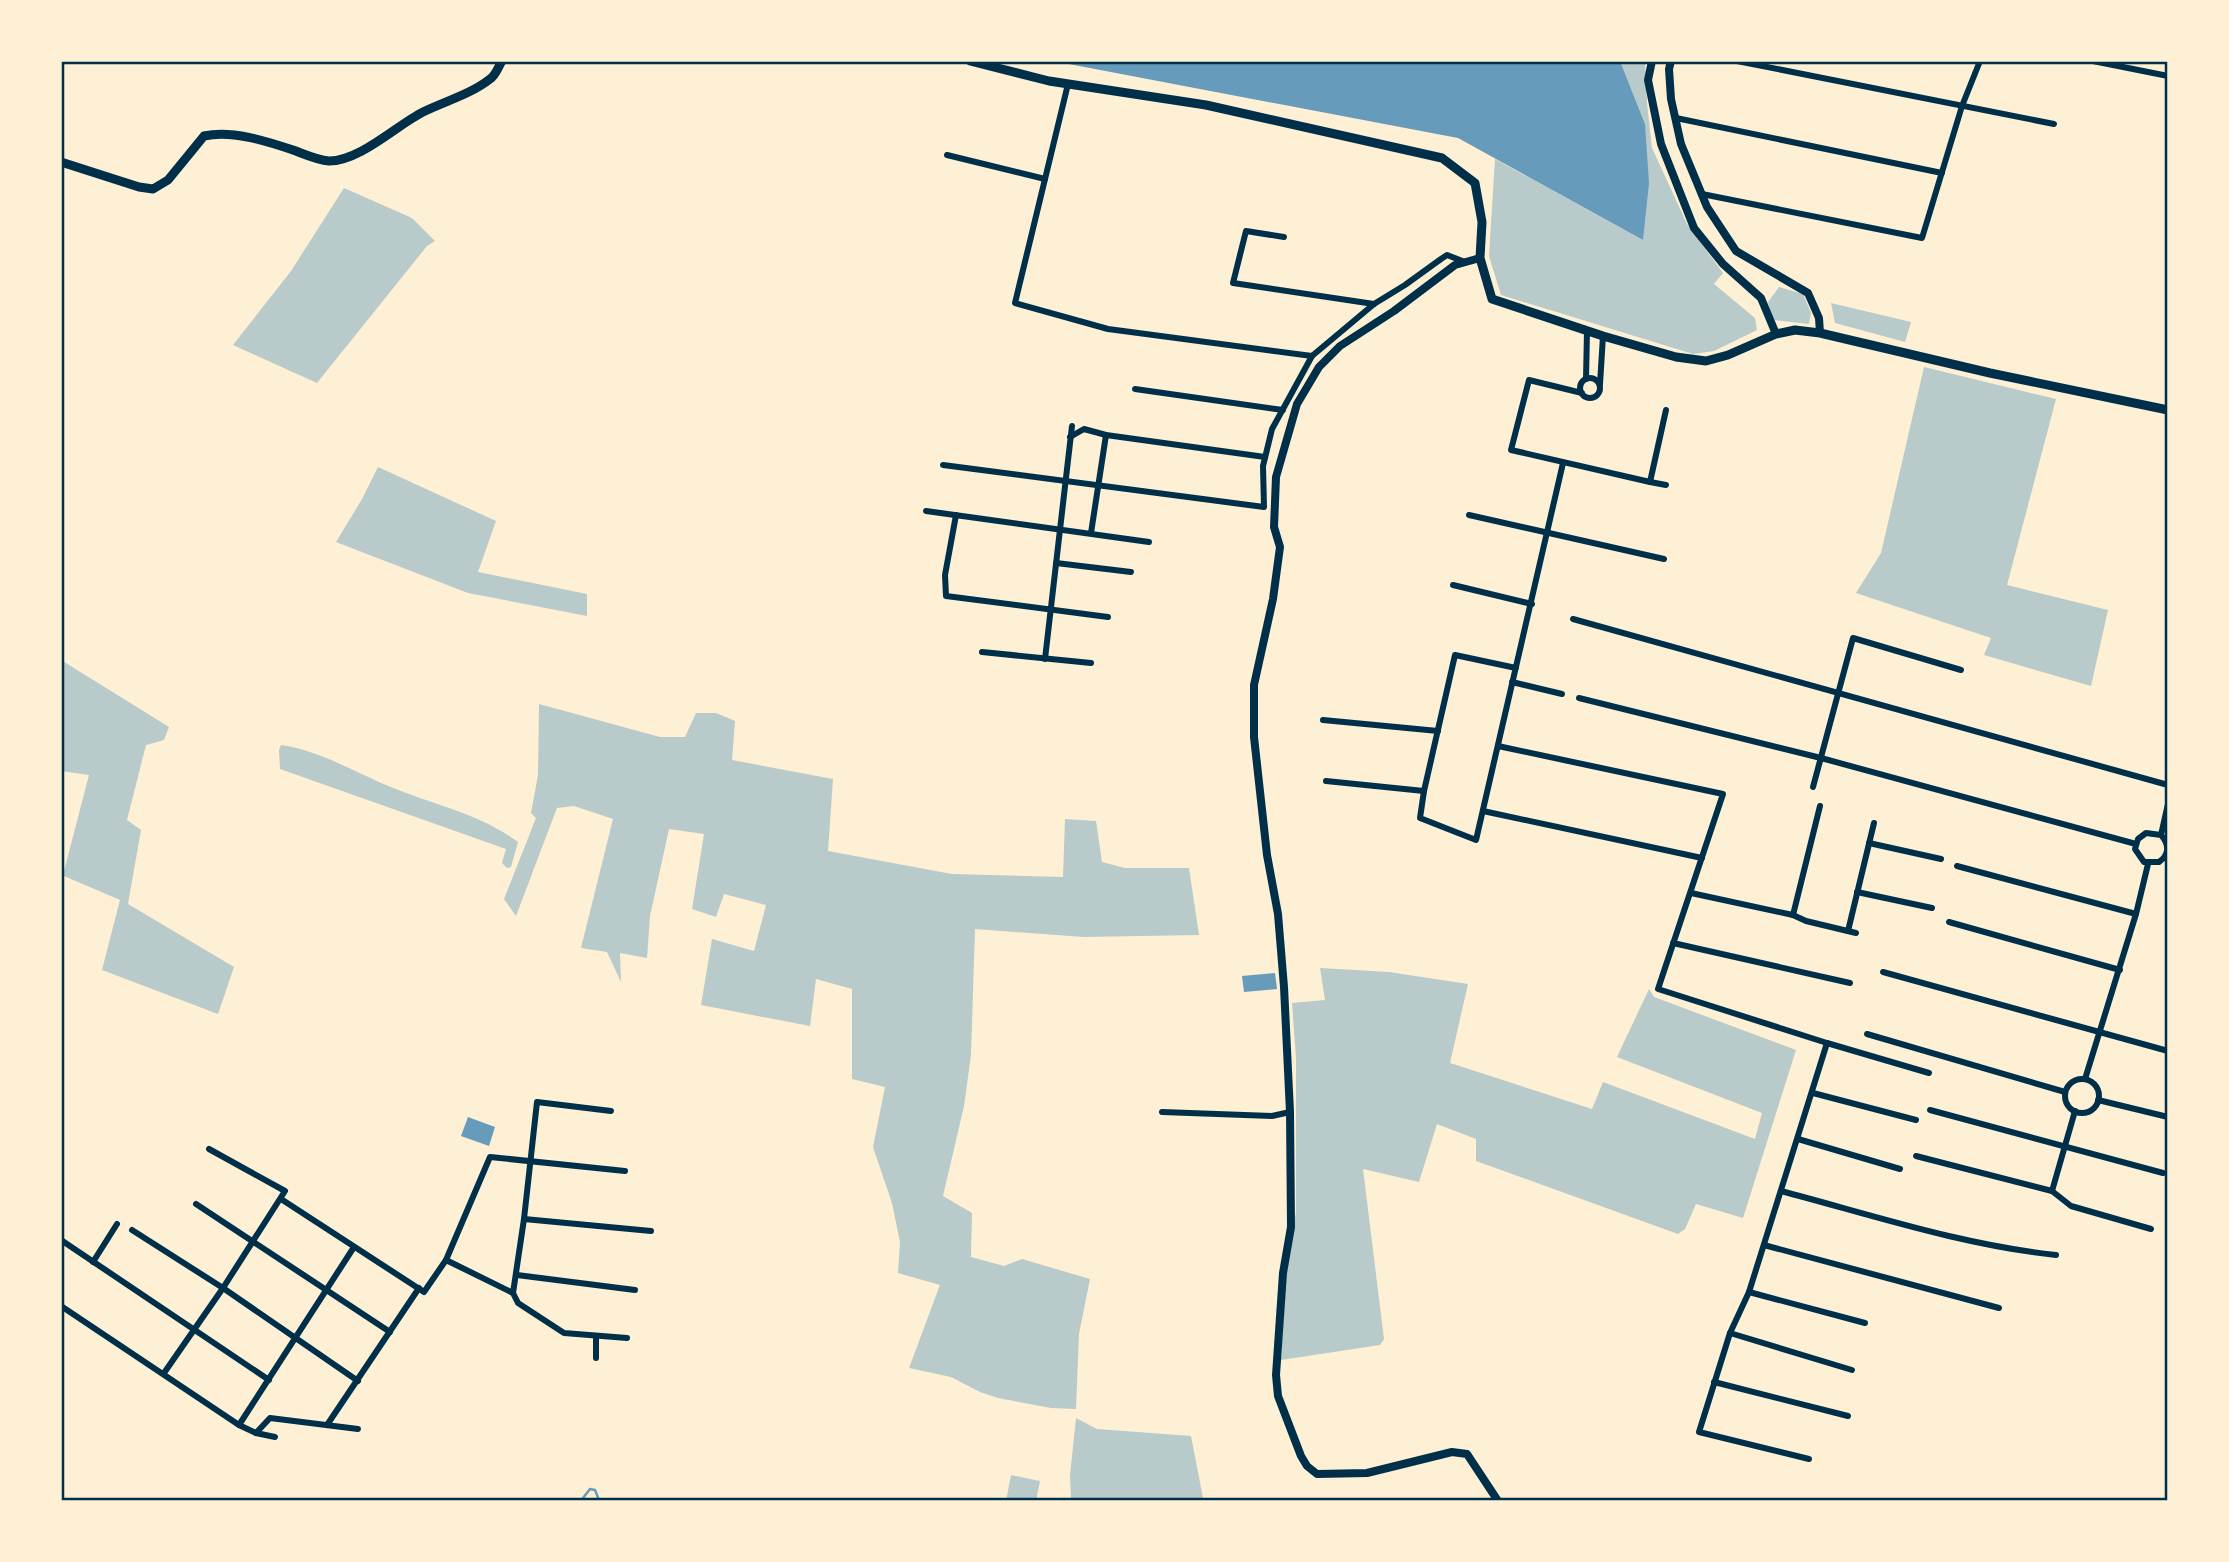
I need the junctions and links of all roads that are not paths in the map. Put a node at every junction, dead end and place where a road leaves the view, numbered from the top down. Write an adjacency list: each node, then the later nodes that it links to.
1 (502, 61): 14 (main road)
2 (970, 61): 9 (main road)
3 (1652, 61): 24 (street)
4 (1671, 61): 11 (street)
5 (1737, 61): 10 (street)
6 (1980, 61): 10 (street)
7 (2093, 61): 8 (street)
8 (2168, 76)
9 (1068, 84): 16 (street); 19 (main road)
10 (1962, 106): 12 (street); 15 (street)
11 (1675, 118): 15 (street); 17 (street)
12 (2054, 124)
13 (947, 155): 16 (street)
14 (61, 162)
15 (1942, 173): 17 (street)
16 (1045, 179): 26 (street)
17 (1702, 194): 23 (street)
18 (1284, 237): 21 (street)
19 (1480, 258): 20 (street); 22 (main road)
20 (1465, 262): 21 (street); 112 (street)
21 (1374, 304): 26 (street)
22 (1587, 331): 25 (main road); 27 (street)
23 (1820, 333): 24 (main road); 33 (main road)
24 (1776, 334): 25 (main road)
25 (1603, 336): 28 (street)
26 (1312, 356): 31 (street)
27 (1586, 379): 28 (street); 30 (street)
28 (1600, 384): 30 (street)
29 (1135, 389): 31 (street)
30 (1582, 393): 38 (street)
31 (1283, 410): 37 (street)
32 (1666, 410): 41 (street)
33 (2168, 410)
34 (1072, 426): 36 (street)
35 (1106, 435): 36 (street); 37 (street); 42 (street)
36 (1070, 437): 40 (street)
37 (1265, 457): 42 (street)
38 (1563, 463): 41 (street); 48 (street)
39 (943, 465): 40 (street)
40 (1065, 481): 42 (street); 47 (street)
41 (1650, 482): 43 (street)
42 (1098, 485): 49 (street)
43 (1665, 485)
44 (926, 511): 45 (street)
45 (956, 515): 47 (street); 56 (street)
46 (1469, 515): 48 (street)
47 (1060, 529): 49 (street); 52 (street)
48 (1549, 531): 51 (street); 55 (street)
49 (1091, 534): 50 (street)
50 (1149, 542)
51 (1664, 559)
52 (1056, 563): 53 (street); 56 (street)
53 (1131, 572)
54 (1453, 585): 55 (street)
55 (1532, 604): 62 (street)
56 (1051, 611): 57 (street); 60 (street)
57 (1108, 617)
58 (1573, 619): 66 (street)
59 (982, 652): 60 (street)
60 (1045, 659): 61 (street)
61 (1091, 663)
62 (1516, 668): 64 (street); 69 (street)
63 (1961, 670): 66 (street)
64 (1512, 682): 65 (street); 70 (street)
65 (1562, 694)
66 (1838, 694): 71 (street); 73 (street)
67 (1579, 698): 71 (street)
68 (1323, 720): 69 (street)
69 (1438, 731): 75 (street)
70 (1498, 746): 78 (street); 83 (street)
71 (1821, 758): 74 (street); 82 (street)
72 (1326, 781): 75 (street)
73 (2168, 785)
74 (1813, 788)
75 (1424, 790): 78 (street)
76 (2168, 804): 80 (street)
77 (1821, 806): 91 (street)
78 (1483, 811): 83 (street)
79 (1874, 823): 81 (street)
80 (2161, 835): 82 (street); 85 (street)
81 (1869, 843): 84 (street); 87 (street)
82 (2136, 844): 85 (street)
83 (1702, 858): 88 (street)
84 (1941, 859)
85 (2148, 864): 90 (street)
86 (1957, 866): 90 (street)
87 (1857, 892): 89 (street); 93 (street)
88 (1691, 893): 91 (street); 95 (street)
89 (1932, 908)
90 (2136, 914): 96 (street)
91 (1793, 915): 93 (street)
92 (1949, 922): 96 (street)
93 (1848, 931): 94 (street)
94 (1856, 933)
95 (1673, 943): 98 (street); 101 (street)
96 (2120, 970): 99 (street)
97 (1883, 972): 99 (street)
98 (1850, 983)
99 (2101, 1033): 102 (street); 104 (street)
100 (1867, 1034): 105 (street)
101 (1827, 1043): 103 (street); 106 (street)
102 (2168, 1051)
103 (1929, 1073)
104 (2085, 1079): 105 (street); 107 (street)
105 (2066, 1092): 110 (street)
106 (1813, 1093): 114 (street); 115 (street)
107 (2098, 1100): 110 (street); 113 (street)
108 (1930, 1110): 116 (street)
109 (611, 1111): 119 (street)
110 (2075, 1111): 116 (street)
111 (1162, 1112): 112 (street)
112 (1290, 1112): 168 (street)
113 (2168, 1117)
114 (1916, 1120)
115 (1798, 1139): 120 (street); 123 (street)
116 (2065, 1146): 122 (street); 124 (street)
117 (209, 1149): 125 (street)
118 (1916, 1156): 124 (street)
119 (529, 1161): 121 (street); 127 (street); 137 (street)
120 (1900, 1169)
121 (625, 1171)
122 (2163, 1173)
123 (1781, 1191): 134 (street); 136 (street)
124 (2052, 1191): 129 (street)
125 (281, 1199): 133 (street); 135 (street)
126 (196, 1204): 133 (street)
127 (524, 1219): 131 (street); 139 (street)
128 (117, 1224): 138 (street)
129 (2151, 1229)
130 (132, 1230): 140 (street)
131 (651, 1231)
132 (61, 1240): 138 (street)
133 (252, 1242): 140 (street); 142 (street)
134 (1764, 1245): 145 (street); 147 (street)
135 (354, 1247): 141 (street); 142 (street)
136 (2056, 1255)
137 (446, 1260): 141 (street); 144 (street)
138 (93, 1262): 149 (street)
139 (517, 1275): 143 (street); 144 (street)
140 (223, 1288): 149 (street); 153 (street)
141 (419, 1289): 150 (street)
142 (326, 1290): 150 (street); 153 (street)
143 (635, 1290)
144 (513, 1293): 152 (street)
145 (1749, 1293): 148 (street); 151 (street)
146 (61, 1306): 157 (street)
147 (1999, 1308)
148 (1865, 1323)
149 (194, 1331): 157 (street); 158 (street)
150 (390, 1332): 159 (street)
151 (1730, 1333): 156 (street); 160 (street)
152 (596, 1336): 154 (street); 155 (street)
153 (296, 1338): 158 (street); 159 (street)
154 (627, 1338)
155 (596, 1358)
156 (1852, 1370)
157 (164, 1373): 162 (street)
158 (269, 1380): 162 (street)
159 (358, 1381): 163 (street)
160 (1714, 1382): 161 (street); 167 (street)
161 (1848, 1416)
162 (239, 1425): 165 (street)
163 (327, 1425): 164 (street); 165 (street)
164 (358, 1429)
165 (256, 1433): 166 (street)
166 (275, 1437)
167 (1809, 1459)
168 (1498, 1501)

